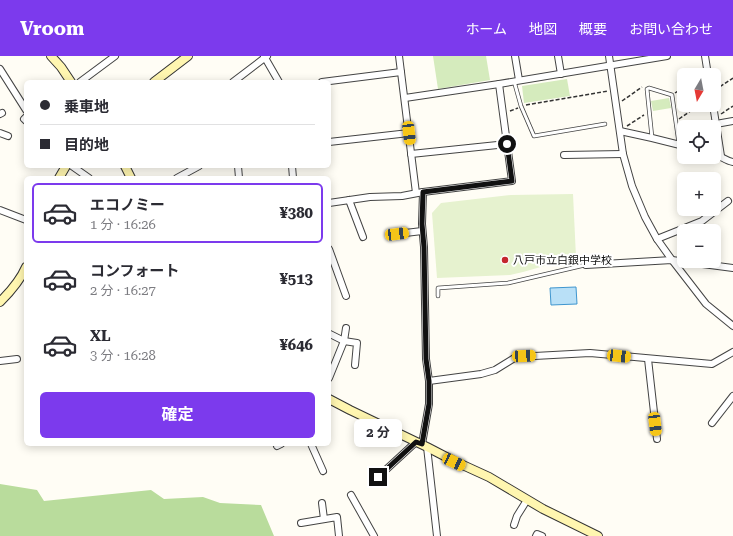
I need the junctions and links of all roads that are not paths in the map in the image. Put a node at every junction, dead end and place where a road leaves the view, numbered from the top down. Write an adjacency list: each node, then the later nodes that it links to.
1 (51, 56): 16 (street)
2 (115, 56): 17 (street)
3 (188, 56): 18 (street)
4 (399, 56): 14 (street)
5 (515, 56): 22 (street)
6 (558, 56): 15 (street)
7 (609, 56): 11 (street)
8 (667, 56): 11 (street)
9 (705, 56): 12 (street)
10 (265, 57): 19 (street); 20 (street)
11 (610, 65): 15 (street); 30 (street)
12 (707, 68)
13 (0, 69): 25 (street)
14 (401, 72): 21 (street); 24 (street)
15 (561, 74): 22 (street)
16 (70, 80)
17 (83, 80)
18 (157, 80)
19 (236, 80)
20 (278, 80)
21 (331, 81)
22 (516, 81): 23 (street); 28 (lane)
23 (499, 84): 24 (street); 36 (street)
24 (405, 98): 32 (street)
25 (24, 107)
26 (733, 122): 27 (street)
27 (721, 123)
28 (605, 124)
29 (677, 126): 34 (lane)
30 (621, 131): 34 (street); 39 (street)
31 (0, 133): 33 (street)
32 (409, 133): 35 (street); 38 (street)
33 (8, 136)
34 (652, 138): 37 (street)
35 (331, 142)
36 (507, 144): 38 (street); 47 (street)
37 (677, 144)
38 (412, 154): 48 (street)
39 (622, 154): 40 (street); 59 (street)
40 (564, 156)
41 (721, 156): 42 (street)
42 (733, 162)
43 (75, 168): 45 (street)
44 (195, 168): 46 (street)
45 (86, 176)
46 (181, 176)
47 (423, 192): 48 (street); 56 (street)
48 (416, 193): 49 (street)
49 (349, 200): 51 (street); 58 (street)
50 (728, 201): 52 (street)
51 (331, 203)
52 (721, 206)
53 (0, 210): 55 (street)
54 (708, 216): 59 (street)
55 (24, 219)
56 (422, 231): 57 (street); 78 (street)
57 (397, 234)
58 (363, 237)
59 (657, 239): 61 (street)
60 (331, 255): 65 (street)
61 (672, 260): 62 (street); 63 (street); 68 (street)
62 (586, 265): 66 (lane)
63 (733, 268)
64 (24, 270): 67 (street)
65 (346, 296)
66 (438, 296)
67 (0, 302)
68 (733, 326)
69 (346, 328): 71 (street)
70 (331, 334): 71 (street)
71 (344, 341): 76 (street); 77 (street)
72 (733, 352): 74 (street)
73 (17, 359): 75 (street)
74 (648, 359): 78 (street); 82 (street)
75 (0, 360)
76 (354, 366)
77 (331, 373)
78 (429, 381): 83 (street)
79 (733, 396): 81 (street)
80 (331, 400): 83 (street)
81 (712, 423)
82 (657, 439)
83 (422, 444): 86 (street); 88 (street); 95 (street)
84 (312, 446): 85 (street)
85 (323, 471)
86 (378, 477)
87 (351, 495): 94 (street)
88 (527, 500): 92 (street); 98 (street)
89 (322, 503): 90 (street)
90 (324, 519): 91 (street); 93 (street)
91 (300, 523)
92 (514, 526)
93 (339, 536)
94 (374, 536)
95 (437, 536)
96 (536, 536): 97 (street)
97 (542, 536)
98 (598, 536)

